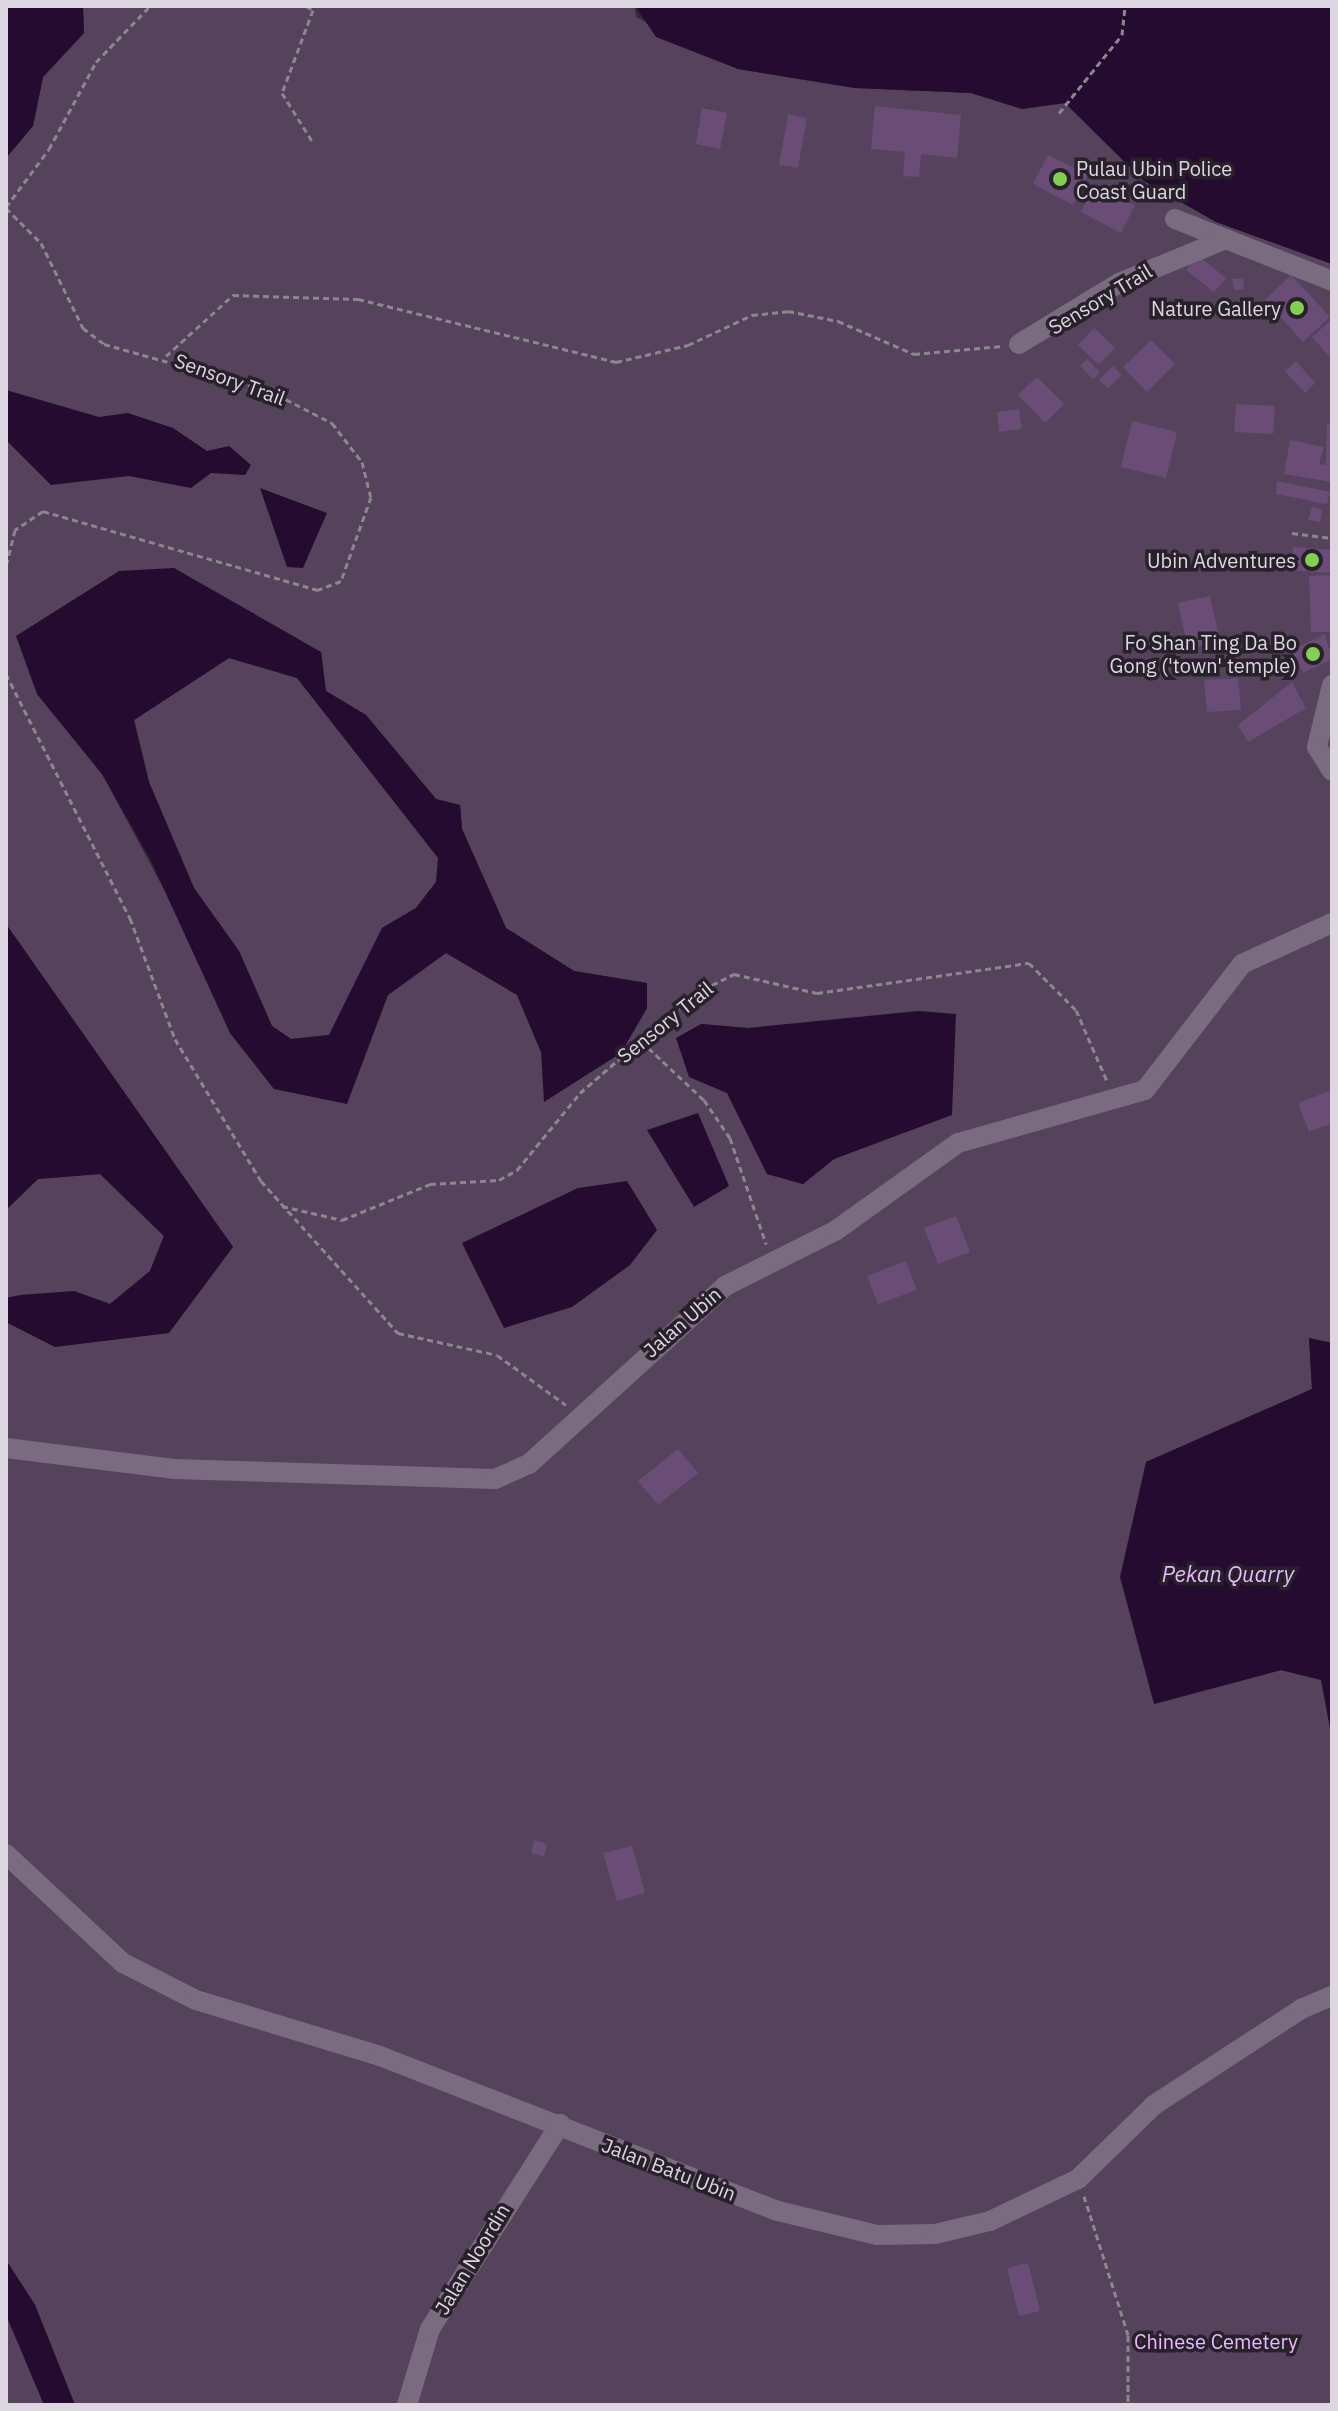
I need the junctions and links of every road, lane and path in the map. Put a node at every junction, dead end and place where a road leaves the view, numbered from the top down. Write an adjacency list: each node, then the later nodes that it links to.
1 (150, 6): 6 (path)
2 (306, 6): 5 (path)
3 (1125, 6): 4 (path)
4 (1059, 113)
5 (314, 144)
6 (6, 208): 11 (path, Sensory Trail)
7 (1175, 219): 8 (street)
8 (1226, 239): 9 (street); 10 (street, Sensory Trail)
9 (1332, 281)
10 (1019, 344): 11 (path)
11 (166, 356): 14 (path, Sensory Trail)
12 (1292, 533): 13 (path)
13 (1332, 538)
14 (6, 567)
15 (6, 674): 21 (path)
16 (1332, 685): 17 (street)
17 (1332, 771)
18 (1332, 923): 20 (street, Jalan Ubin)
19 (641, 1041): 20 (path, Sensory Trail); 21 (path, Sensory Trail); 22 (path)
20 (1116, 1102): 22 (street, Jalan Ubin)
21 (282, 1206): 23 (path)
22 (770, 1263): 23 (street, Jalan Ubin)
23 (580, 1419): 24 (street, Jalan Ubin)
24 (6, 1448)
25 (6, 1854): 27 (street, Jalan Batu Ubin)
26 (1332, 1996): 28 (street, Jalan Batu Ubin)
27 (560, 2124): 28 (street, Jalan Batu Ubin); 29 (street, Jalan Noordin)
28 (1078, 2179): 30 (path)
29 (407, 2405)
30 (1128, 2405)

